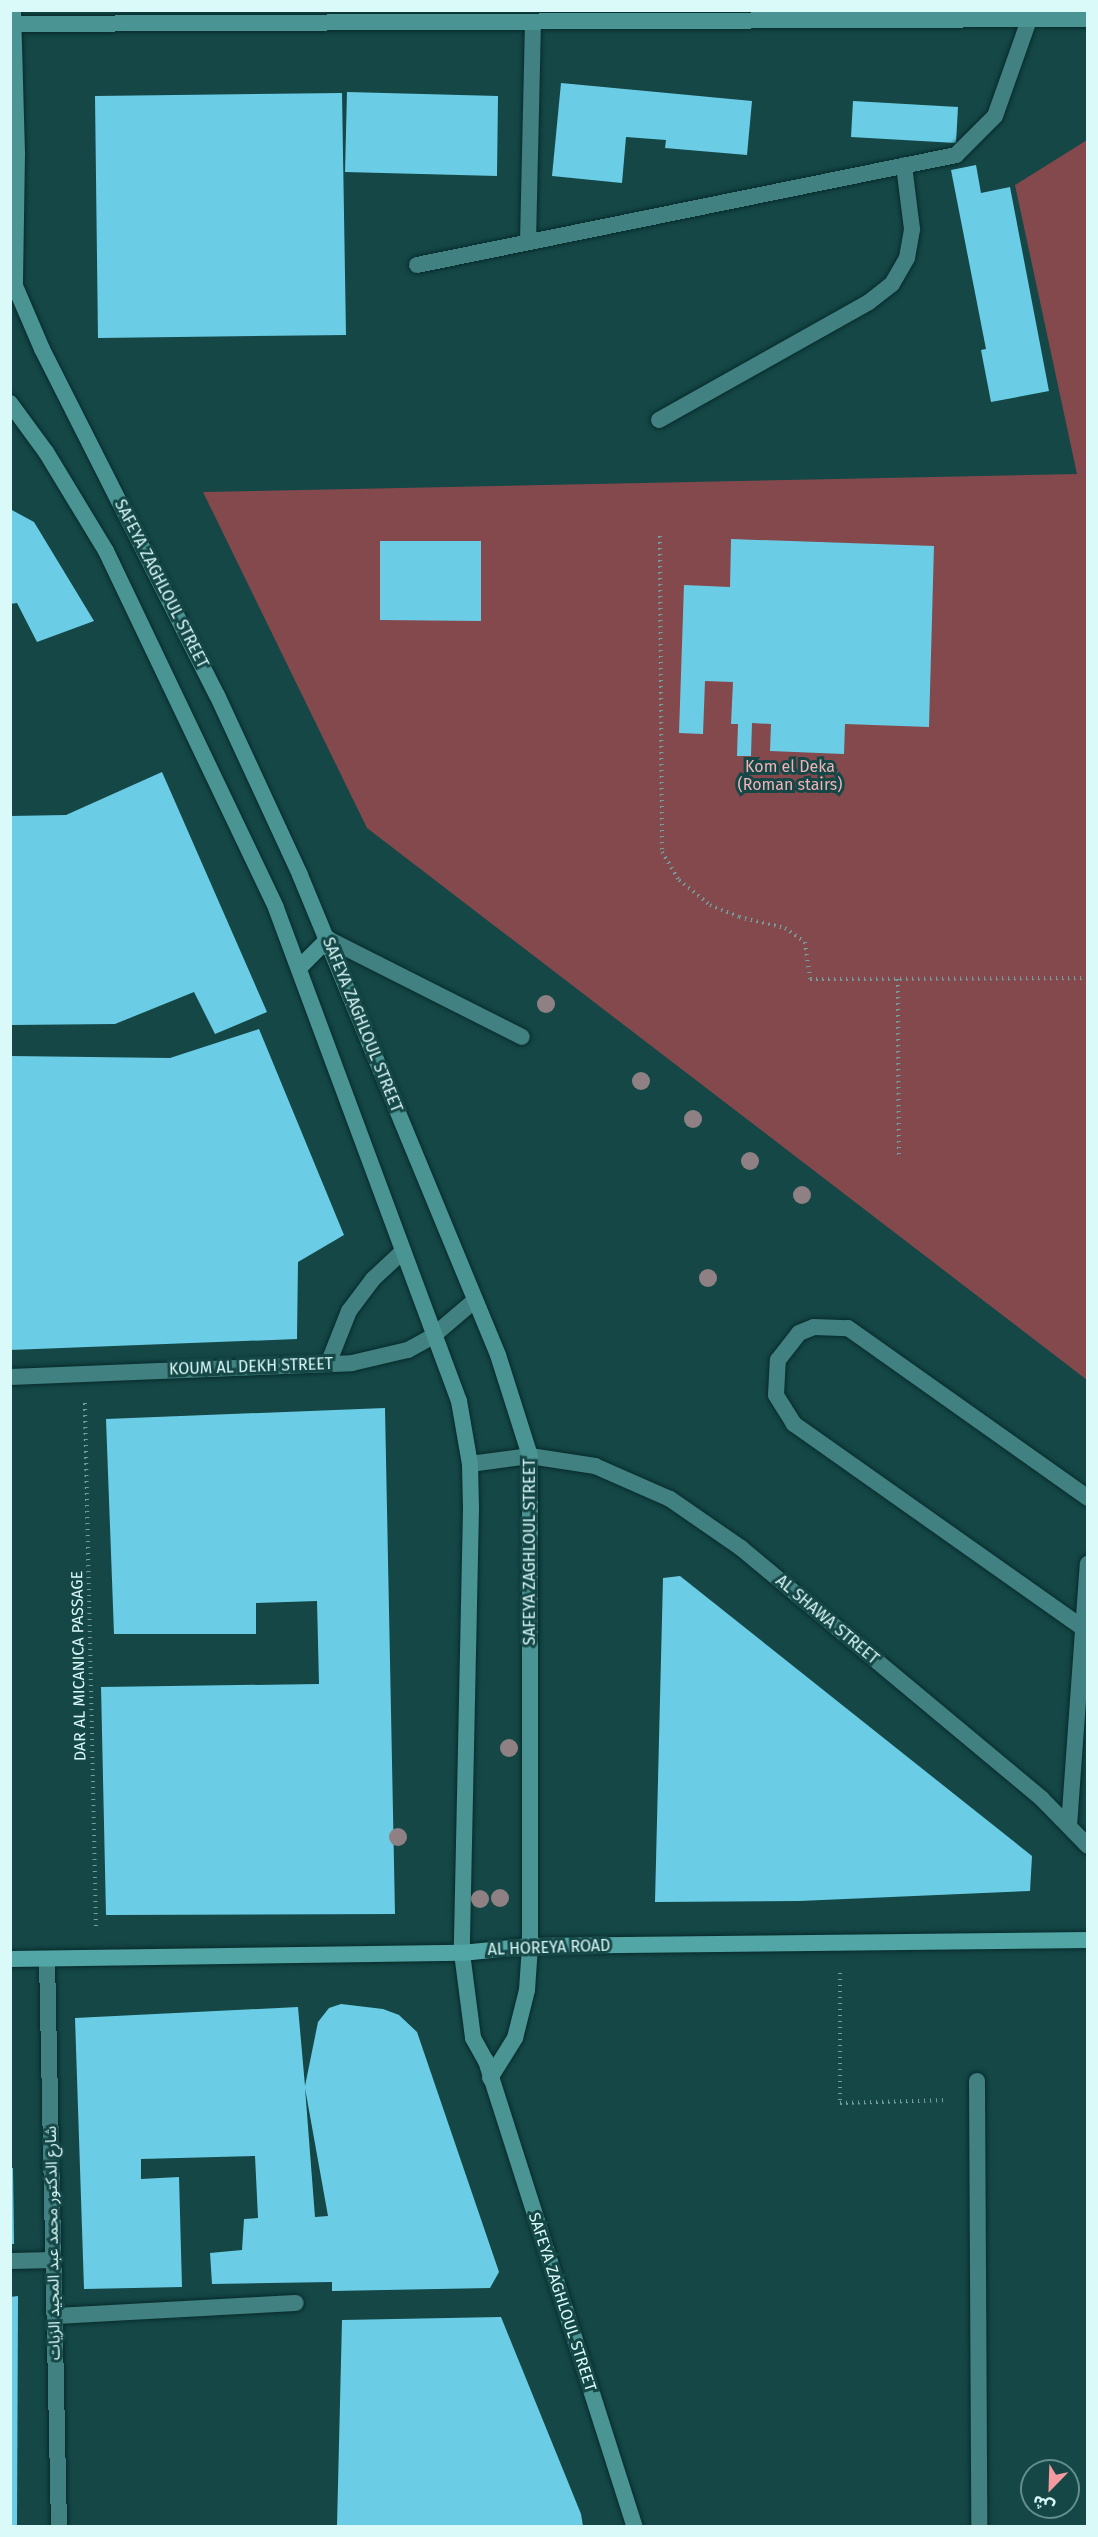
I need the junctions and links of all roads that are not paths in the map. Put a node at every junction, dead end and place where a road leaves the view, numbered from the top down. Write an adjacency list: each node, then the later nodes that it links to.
1 (1088, 19): 3 (main road)
2 (12, 20): 4 (main road); 8 (main road, SAFEYA ZAGHLOUL STREET)
3 (1029, 20): 4 (main road); 5 (street)
4 (533, 24): 6 (street)
5 (904, 166): 6 (street); 10 (street)
6 (528, 242): 7 (street)
7 (417, 265)
8 (13, 287): 11 (main road, SAFEYA ZAGHLOUL STREET)
9 (10, 403): 12 (main road, SAFEYA ZAGHLOUL STREET)
10 (658, 420)
11 (328, 939): 12 (main road); 13 (street); 15 (main road, SAFEYA ZAGHLOUL STREET)
12 (300, 967): 14 (main road, SAFEYA ZAGHLOUL STREET)
13 (522, 1037)
14 (403, 1251): 16 (main road, SAFEYA ZAGHLOUL STREET); 17 (street)
15 (474, 1301): 16 (street, KOUM AL DEKH STREET); 19 (main road, SAFEYA ZAGHLOUL STREET)
16 (433, 1336): 17 (street, KOUM AL DEKH STREET); 20 (main road, SAFEYA ZAGHLOUL STREET)
17 (328, 1364): 18 (street, KOUM AL DEKH STREET)
18 (10, 1377)
19 (530, 1456): 20 (street, AL SHAWA STREET); 24 (street, AL SHAWA STREET); 27 (main road, SAFEYA ZAGHLOUL STREET)
20 (470, 1464): 28 (main road, SAFEYA ZAGHLOUL STREET)
21 (1088, 1498): 23 (street)
22 (1088, 1564): 23 (street)
23 (1083, 1628): 24 (street)
24 (1069, 1826): 25 (street, AL SHAWA STREET)
25 (1088, 1846)
26 (1088, 1940): 27 (main road, AL HOREYA ROAD)
27 (530, 1946): 28 (main road, AL HOREYA ROAD); 31 (main road, SAFEYA ZAGHLOUL STREET)
28 (462, 1953): 30 (main road, AL HOREYA ROAD); 31 (main road, SAFEYA ZAGHLOUL STREET)
29 (10, 1959): 30 (main road, AL HOREYA ROAD)
30 (47, 1959): 33 (street, شارع الدكتور محمد عبد المجيد الزيات)
31 (490, 2078): 38 (main road, SAFEYA ZAGHLOUL STREET)
32 (977, 2081): 39 (street)
33 (54, 2259): 34 (street); 36 (street, شارع الدكتور محمد عبد المجيد الزيات)
34 (10, 2260)
35 (296, 2303): 36 (street)
36 (55, 2316): 37 (street, شارع الدكتور محمد عبد المجيد الزيات)
37 (59, 2526)
38 (634, 2526)
39 (979, 2526)

